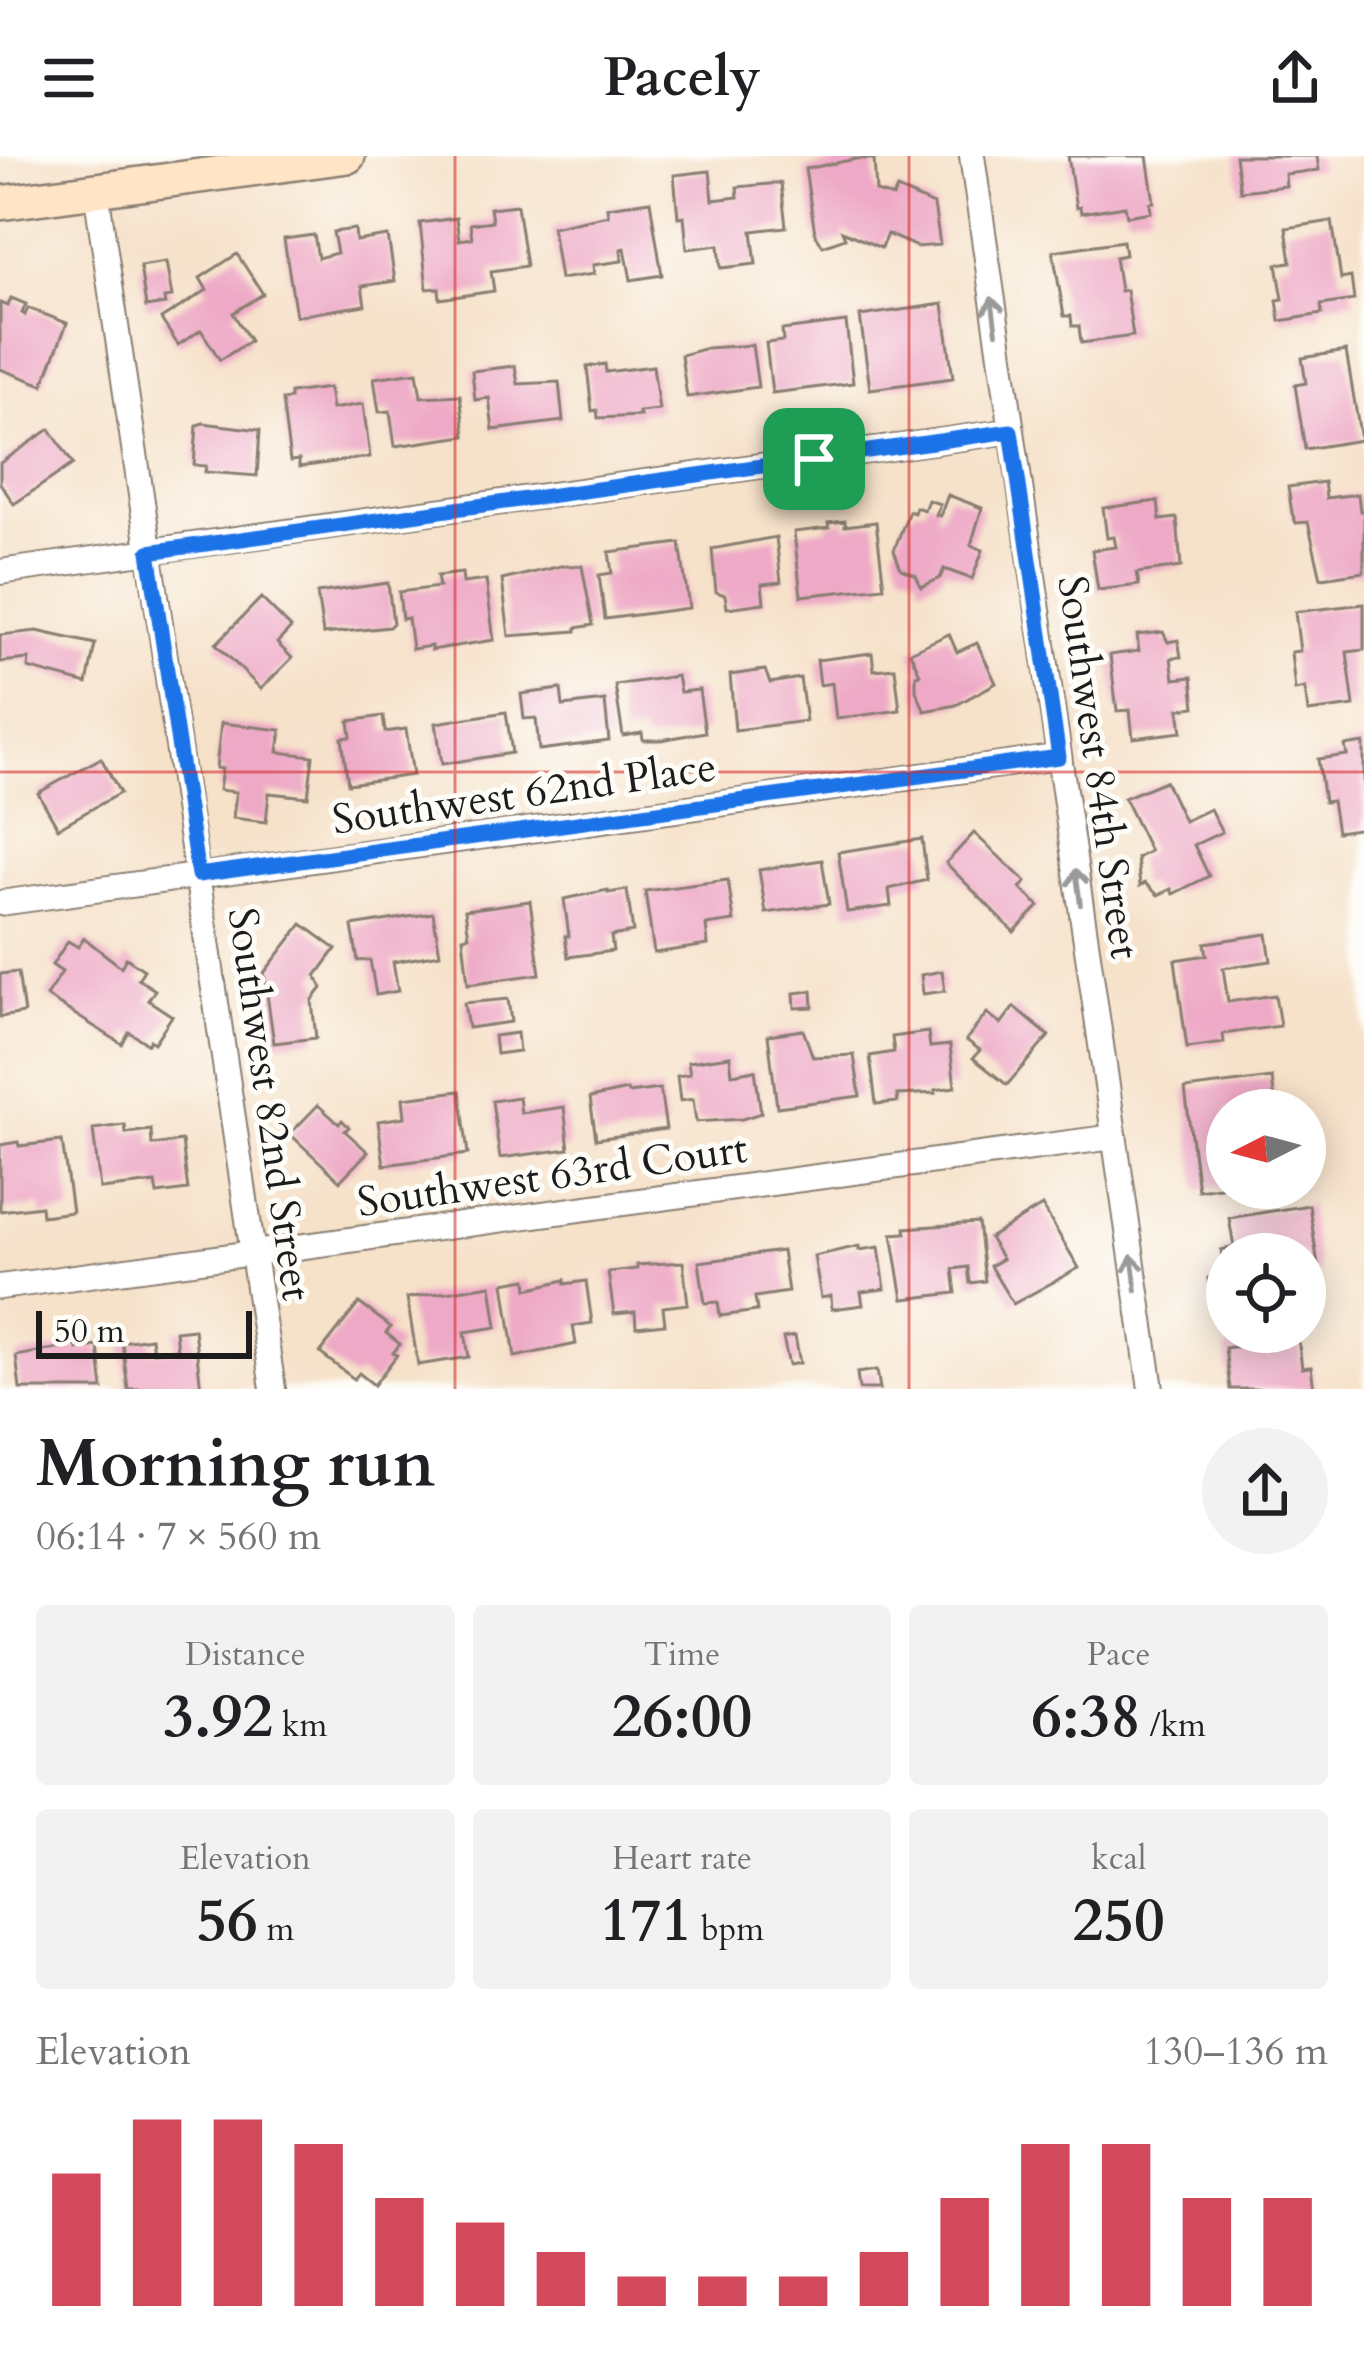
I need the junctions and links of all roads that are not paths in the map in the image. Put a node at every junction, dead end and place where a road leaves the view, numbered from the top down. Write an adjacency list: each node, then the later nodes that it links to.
1 (348, 156): 3 (street)
2 (972, 156): 5 (street, Southwest 84th Street, one-way to 2)
3 (96, 190): 4 (street); 6 (street, Southwest 82nd Street)
4 (0, 203)
5 (1011, 431): 6 (street); 8 (street, Southwest 84th Street)
6 (149, 552): 7 (street); 9 (street, Southwest 82nd Street)
7 (0, 572)
8 (1059, 757): 9 (street, Southwest 62nd Place); 11 (street, Southwest 84th Street, one-way to 8)
9 (198, 875): 10 (street, Southwest 62nd Place); 12 (street, Southwest 82nd Street)
10 (0, 902)
11 (1114, 1137): 12 (street, Southwest 63rd Court); 15 (street, Southwest 84th Street, one-way to 11)
12 (254, 1254): 13 (street, Southwest 63rd Court); 14 (street, Southwest 82nd Street)
13 (0, 1287)
14 (273, 1389)
15 (1151, 1389)

